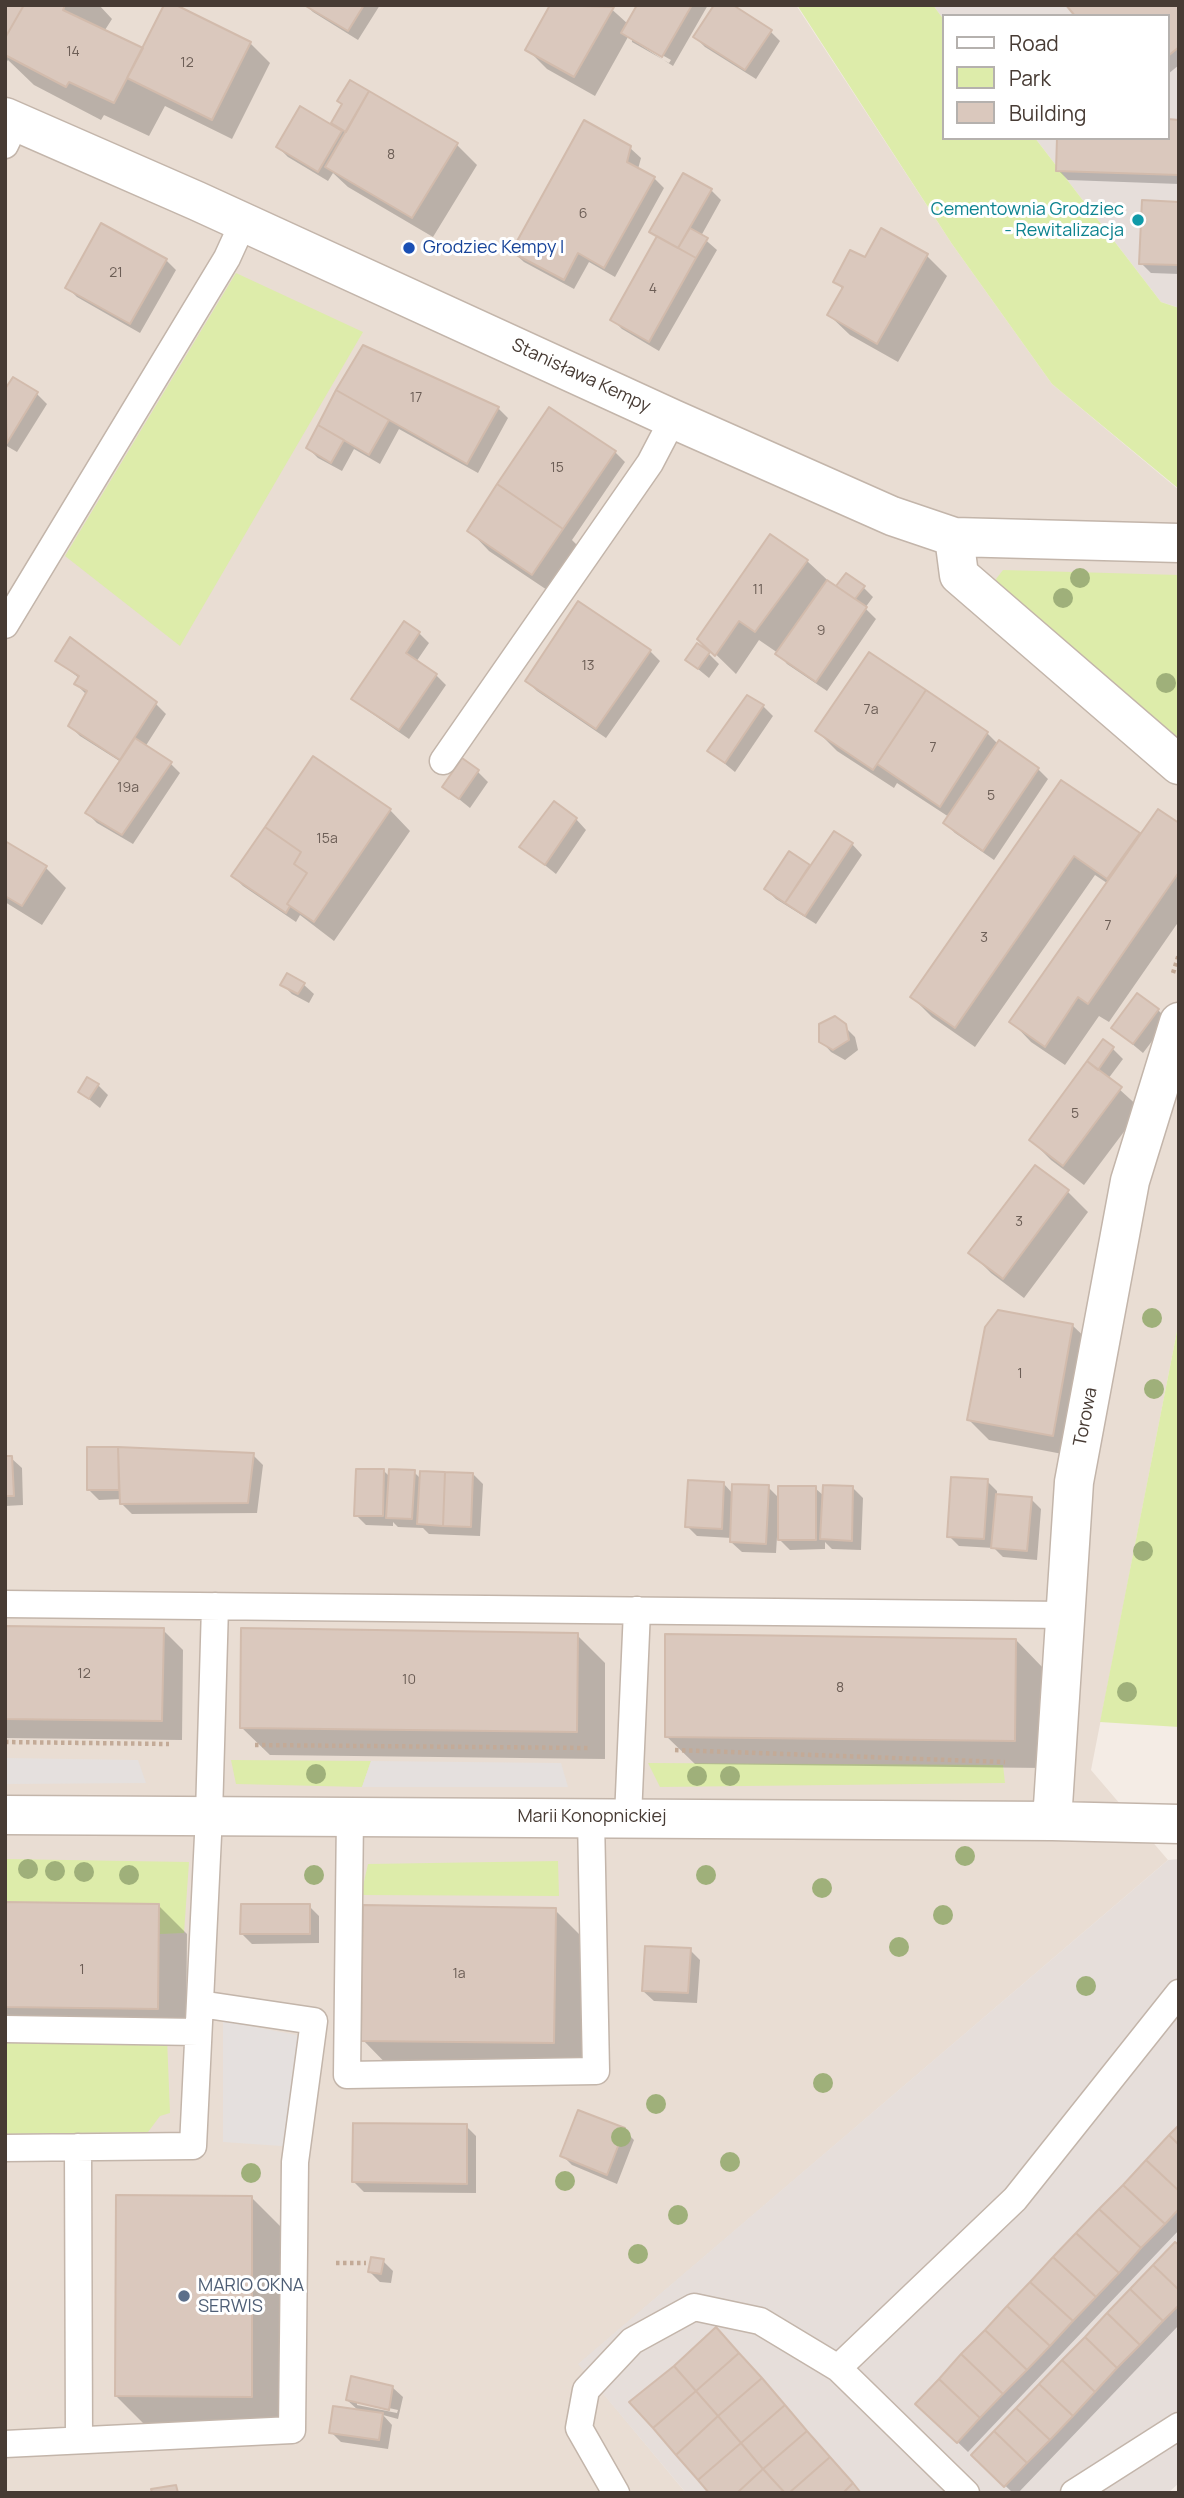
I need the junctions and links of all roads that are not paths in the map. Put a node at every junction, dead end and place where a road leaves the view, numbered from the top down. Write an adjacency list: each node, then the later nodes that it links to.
1 (9, 128): 2 (street, Stanisława Kempy)
2 (243, 223): 3 (street, Stanisława Kempy); 6 (lane)
3 (673, 419): 4 (street, Stanisława Kempy); 7 (lane)
4 (954, 537): 5 (street, Stanisława Kempy); 8 (street)
5 (1179, 543)
6 (5, 625)
7 (443, 761)
8 (1179, 765)
9 (1179, 1022): 13 (street, Torowa)
10 (5, 1604): 11 (lane)
11 (215, 1606): 12 (lane); 15 (lane)
12 (637, 1610): 13 (lane); 17 (lane)
13 (1065, 1615): 19 (street, Torowa)
14 (5, 1815): 15 (street, Marii Konopnickiej)
15 (209, 1815): 16 (street, Marii Konopnickiej); 22 (lane)
16 (350, 1815): 18 (street, Marii Konopnickiej); 23 (lane)
17 (628, 1817): 18 (street, Marii Konopnickiej); 19 (street, Marii Konopnickiej)
18 (591, 1818): 23 (lane)
19 (1052, 1821): 20 (street, Marii Konopnickiej)
20 (1179, 1824)
21 (1179, 1993): 29 (lane)
22 (200, 2004): 24 (lane); 26 (lane)
23 (348, 2014): 24 (lane)
24 (314, 2021): 31 (lane)
25 (5, 2029): 26 (lane)
26 (198, 2032): 27 (lane)
27 (79, 2147): 28 (lane); 31 (lane)
28 (5, 2148)
29 (838, 2368): 33 (lane); 34 (lane)
30 (1179, 2426): 35 (lane)
31 (79, 2440): 32 (lane)
32 (5, 2444)
33 (615, 2493)
34 (966, 2493)
35 (1074, 2493)

